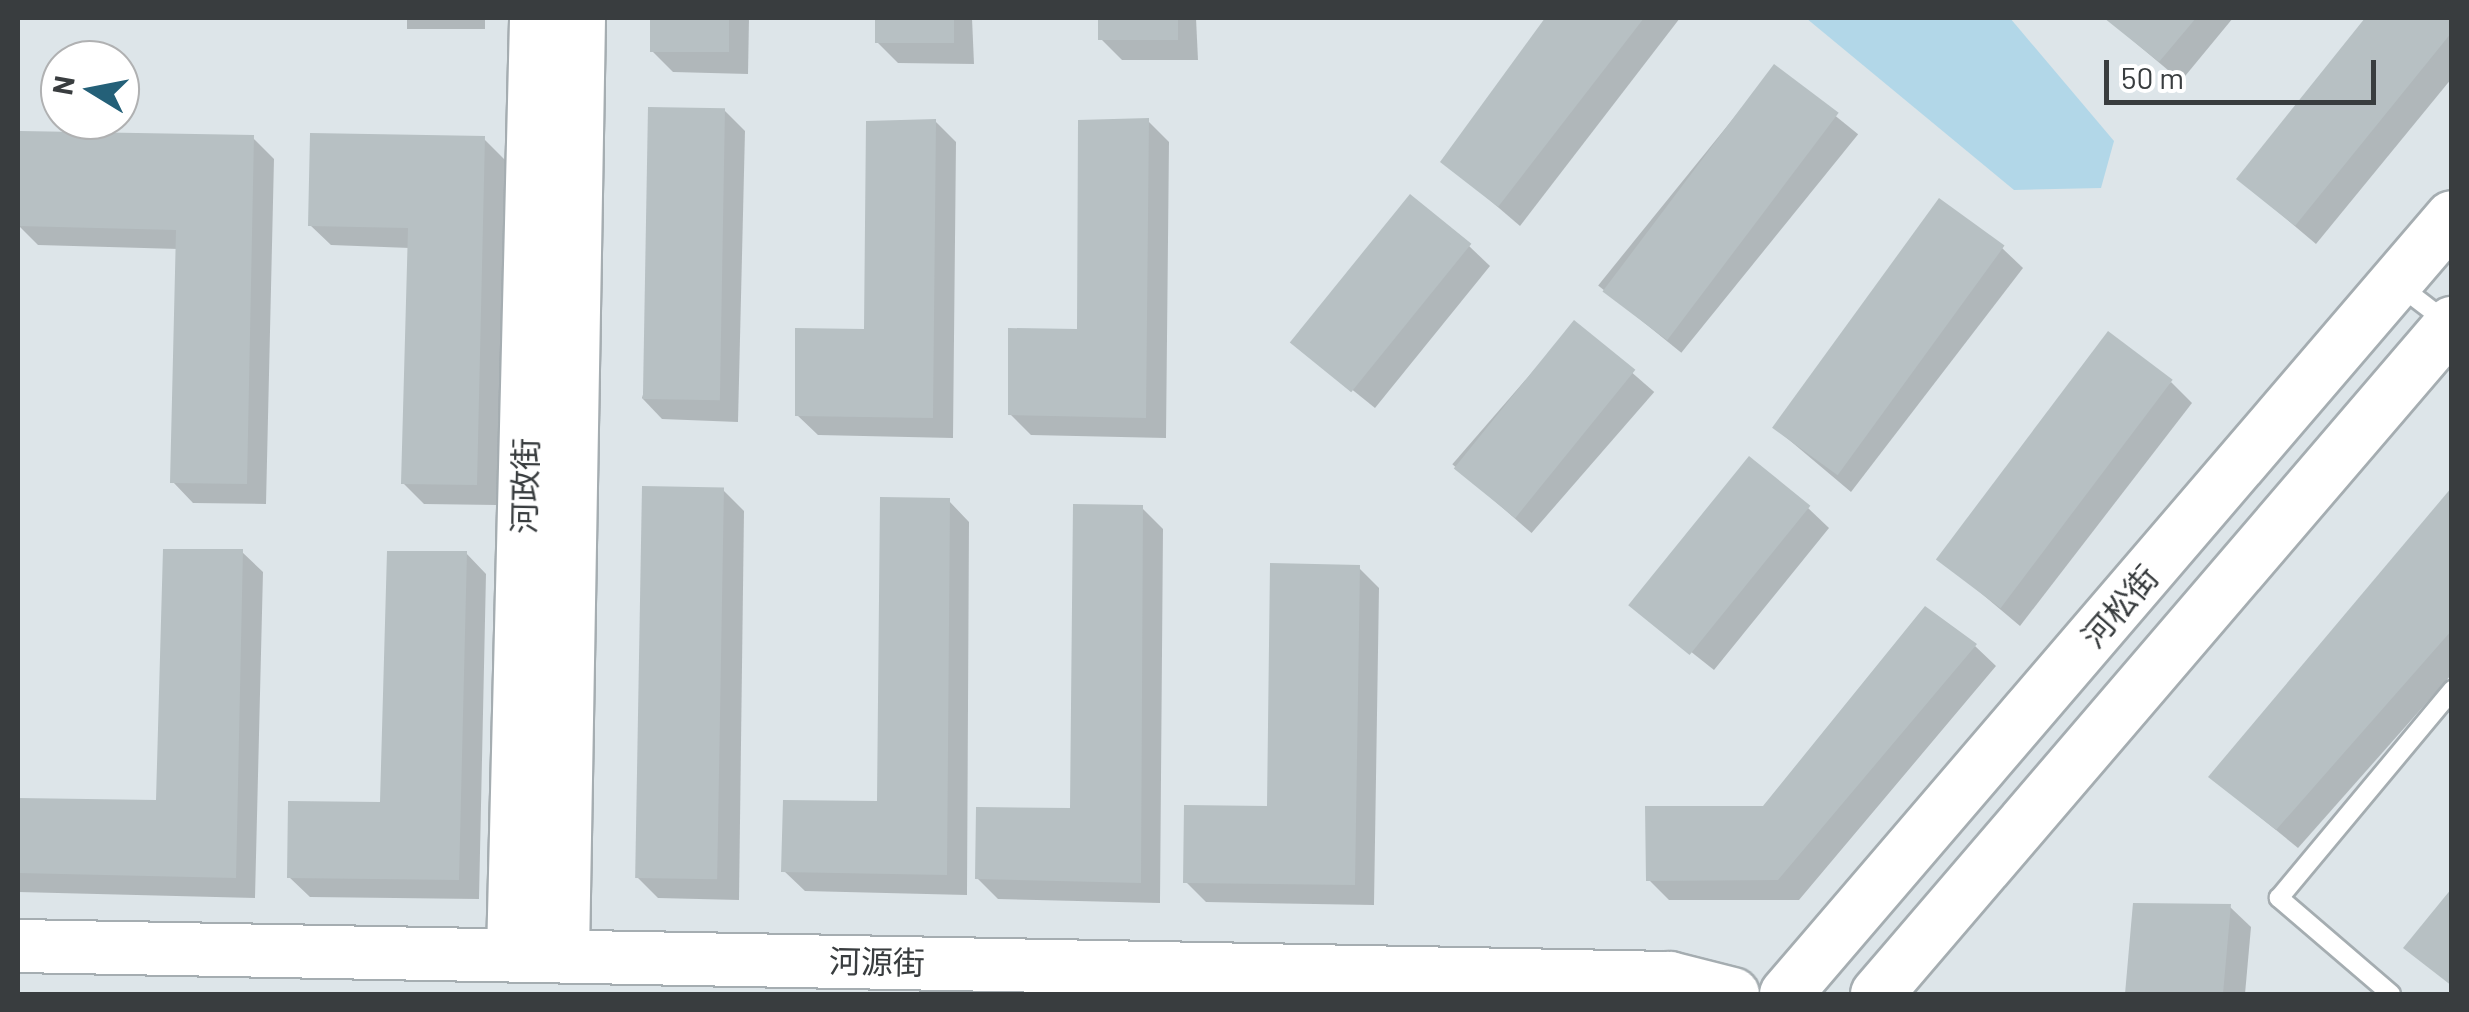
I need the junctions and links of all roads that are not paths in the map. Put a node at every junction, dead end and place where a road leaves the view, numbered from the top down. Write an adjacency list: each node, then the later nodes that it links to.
1 (536, 18): 8 (street, 河政街)
2 (579, 18): 8 (street, 河政街)
3 (2452, 217): 4 (street, 河松街)
4 (2396, 282): 5 (lane); 10 (street, 河松街)
5 (2451, 324): 11 (street)
6 (2452, 690): 12 (lane)
7 (18, 946): 8 (street, 河源街)
8 (538, 954): 9 (street, 河源街)
9 (1733, 994)
10 (1786, 994)
11 (1877, 994)
12 (2391, 994)

